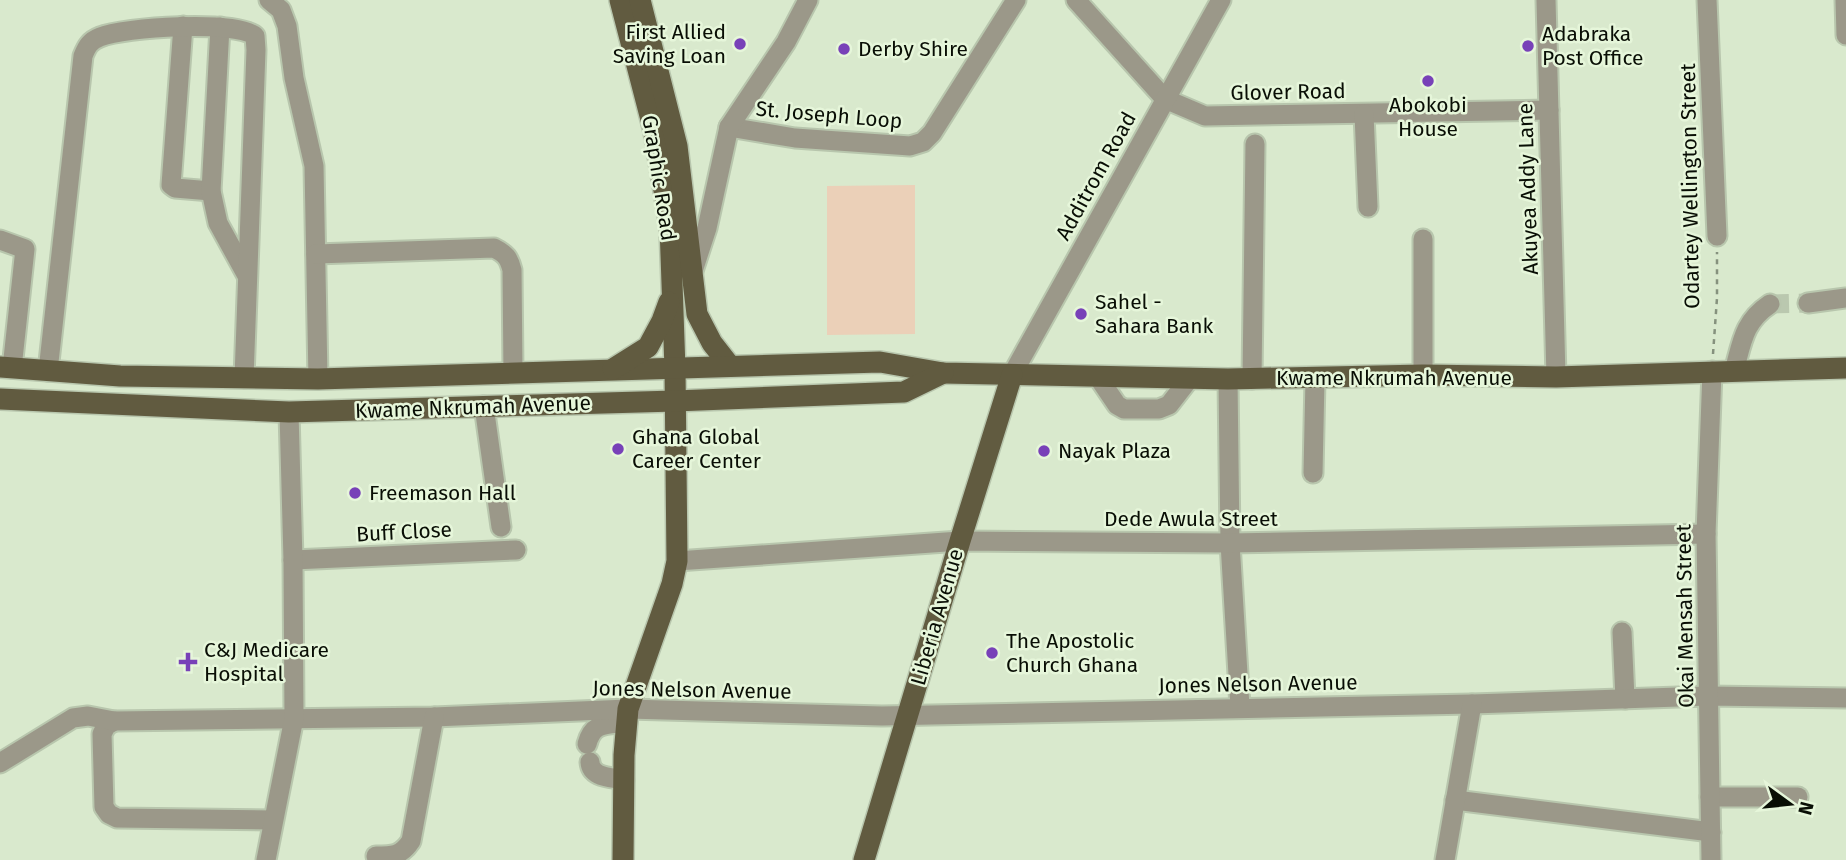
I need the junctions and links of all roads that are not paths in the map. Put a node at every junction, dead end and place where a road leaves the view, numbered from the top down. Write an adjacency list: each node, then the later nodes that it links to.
1 (269, 0): 24 (street)
2 (620, 0): 27 (main road, Graphic Road)
3 (640, 0): 25 (main road, Graphic Road)
4 (808, 0): 17 (street)
5 (1016, 0): 17 (street, St. Joseph Loop)
6 (1076, 0): 14 (street, Glover Road)
7 (1220, 0): 14 (street, Additrom Road)
8 (1546, 0): 15 (street, Akuyea Addy Lane)
9 (1707, 0): 21 (street, Odartey Wellington Street)
10 (1845, 0): 13 (street)
11 (183, 26): 12 (street); 19 (street); 36 (street)
12 (220, 27): 19 (street); 26 (street)
13 (1846, 35)
14 (1165, 99): 16 (street, Glover Road); 41 (street, Additrom Road)
15 (1549, 110): 16 (street, Glover Road); 44 (street, Akuyea Addy Lane)
16 (1364, 114): 20 (street)
17 (729, 127): 25 (street)
18 (1255, 144): 49 (street)
19 (211, 191): 26 (street)
20 (1368, 207)
21 (1717, 236)
22 (1423, 239): 42 (street)
23 (0, 240): 32 (street)
24 (316, 254): 38 (street); 47 (street)
25 (692, 274): 31 (main road, Graphic Road)
26 (247, 275): 45 (street)
27 (671, 297): 34 (main road, Graphic Road); 35 (main road)
28 (1846, 298): 29 (street)
29 (1808, 303)
30 (1770, 304): 37 (street)
31 (730, 366): 34 (main road, Kwame Nkrumah Avenue); 40 (main road, Kwame Nkrumah Avenue)
32 (6, 368): 36 (main road, Kwame Nkrumah Avenue)
33 (1846, 368): 37 (main road, Kwame Nkrumah Avenue)
34 (675, 369): 35 (main road, Kwame Nkrumah Avenue); 52 (main road, Graphic Road)
35 (612, 370): 38 (main road, Kwame Nkrumah Avenue)
36 (48, 371): 45 (main road, Kwame Nkrumah Avenue)
37 (1734, 371): 39 (main road, Kwame Nkrumah Avenue)
38 (513, 372): 47 (main road, Kwame Nkrumah Avenue)
39 (1712, 372): 44 (main road, Kwame Nkrumah Avenue); 57 (street, Okai Mensah Street)
40 (943, 373): 41 (main road, Kwame Nkrumah Avenue); 52 (main road, Kwame Nkrumah Avenue)
41 (1012, 375): 43 (main road, Kwame Nkrumah Avenue); 58 (main road, Liberia Avenue)
42 (1423, 375): 44 (main road, Kwame Nkrumah Avenue); 50 (main road, Kwame Nkrumah Avenue)
43 (1098, 377): 46 (main road, Kwame Nkrumah Avenue); 46 (street)
44 (1556, 377)
45 (244, 378): 47 (main road, Kwame Nkrumah Avenue)
46 (1190, 378): 48 (main road, Kwame Nkrumah Avenue)
47 (318, 379)
48 (1228, 379): 49 (main road, Kwame Nkrumah Avenue); 59 (street)
49 (1252, 379): 50 (main road, Kwame Nkrumah Avenue)
50 (1315, 379): 55 (street)
51 (0, 399): 54 (main road, Kwame Nkrumah Avenue)
52 (675, 401): 53 (main road, Kwame Nkrumah Avenue); 62 (main road, Graphic Road)
53 (484, 406): 54 (main road, Kwame Nkrumah Avenue); 56 (street)
54 (289, 412): 61 (street)
55 (1314, 473)
56 (501, 527)
57 (1706, 534): 59 (street, Dede Awula Street); 64 (street, Okai Mensah Street)
58 (960, 541): 59 (street, Dede Awula Street); 62 (street, Dede Awula Street); 69 (main road, Liberia Avenue)
59 (1230, 543): 68 (street)
60 (516, 550): 61 (street, Buff Close)
61 (293, 560): 72 (street)
62 (677, 561): 71 (main road, Graphic Road)
63 (1622, 632): 66 (street)
64 (1708, 696): 65 (street, Jones Nelson Avenue); 66 (street, Jones Nelson Avenue); 76 (street, Okai Mensah Street)
65 (1846, 698)
66 (1625, 699): 67 (street, Jones Nelson Avenue)
67 (1472, 704): 68 (street, Jones Nelson Avenue); 78 (street)
68 (1240, 707): 69 (street, Jones Nelson Avenue)
69 (909, 714): 71 (street, Jones Nelson Avenue); 84 (main road, Liberia Avenue)
70 (433, 716): 71 (street, Jones Nelson Avenue); 72 (street, Jones Nelson Avenue); 81 (street)
71 (628, 716): 75 (main road, Graphic Road); 75 (street)
72 (293, 718): 73 (street, Jones Nelson Avenue); 79 (street)
73 (114, 721): 74 (street, Jones Nelson Avenue); 79 (street)
74 (0, 763)
75 (624, 780): 83 (main road, Graphic Road)
76 (1710, 797): 77 (street); 80 (street, Okai Mensah Street)
77 (1798, 797)
78 (1455, 800): 80 (street); 85 (street)
79 (273, 820): 82 (street)
80 (1711, 832): 86 (street, Okai Mensah Street)
81 (376, 856)
82 (265, 860)
83 (624, 860)
84 (864, 860)
85 (1445, 860)
86 (1712, 860)

